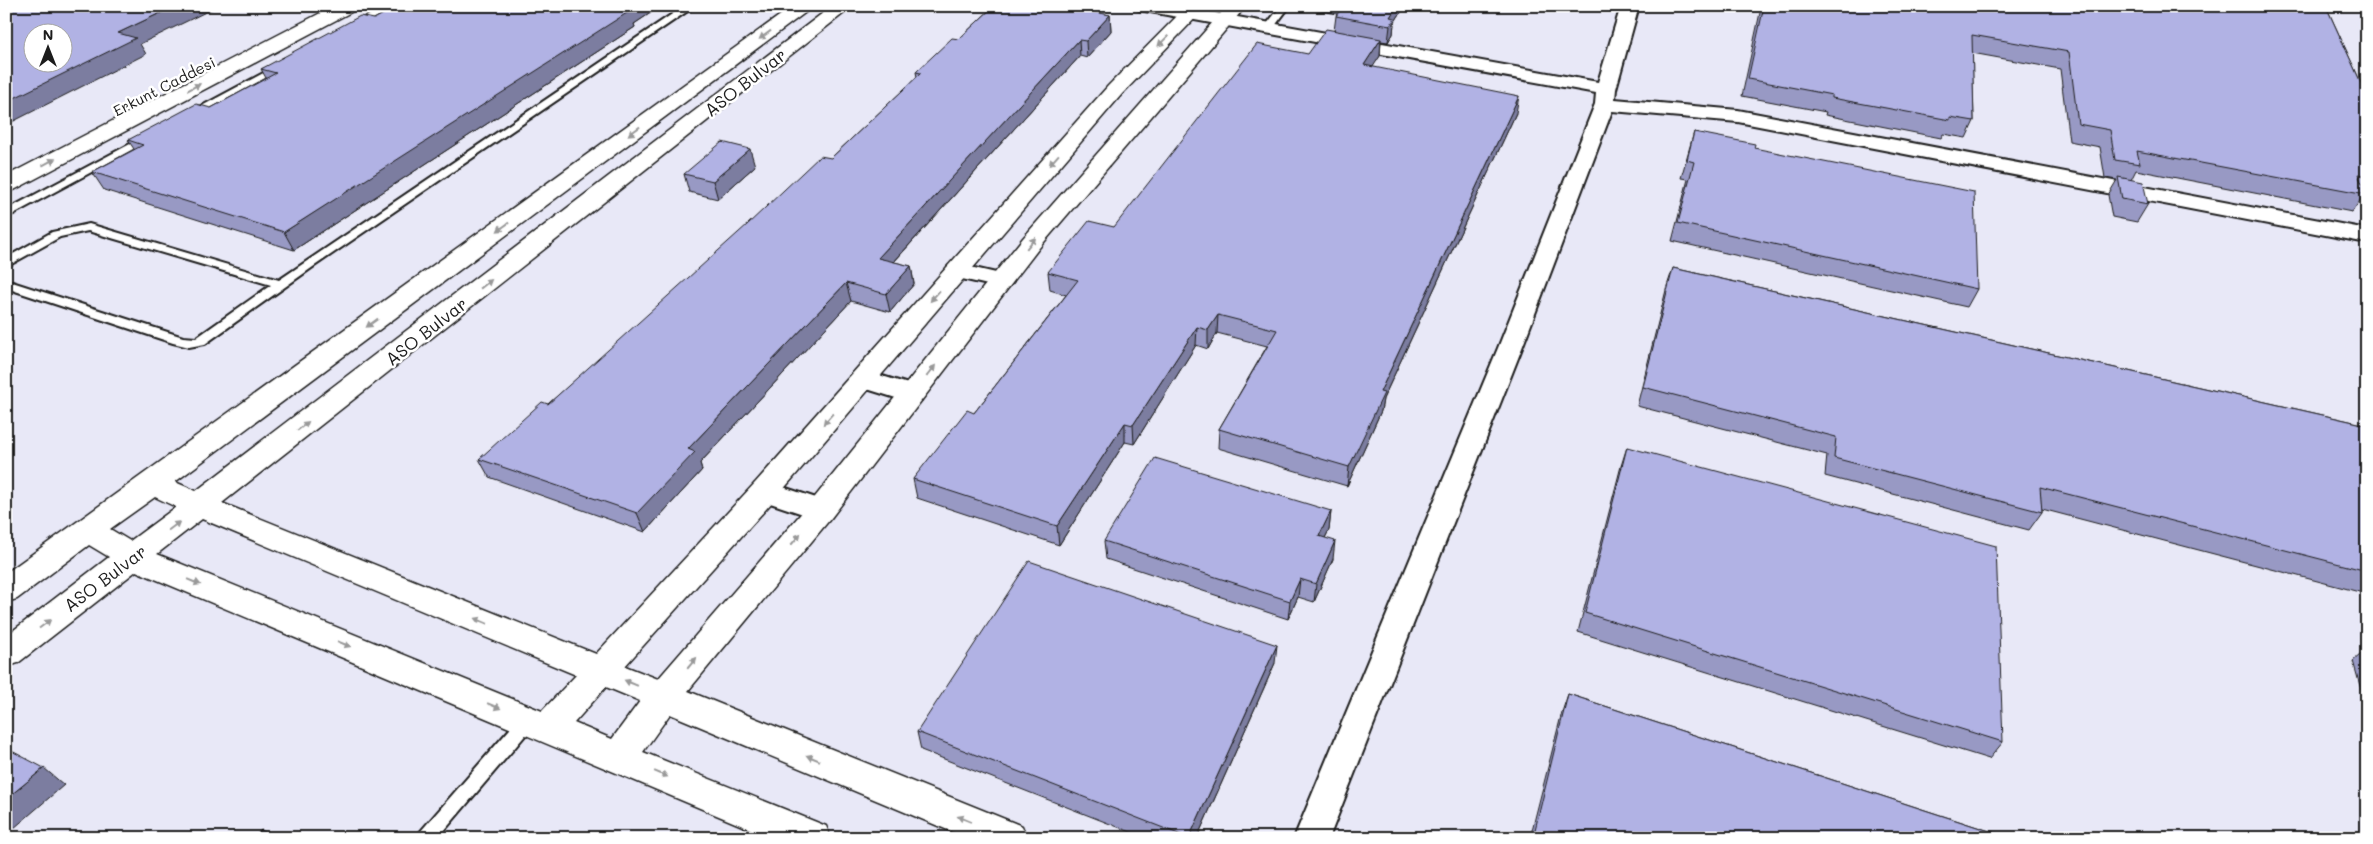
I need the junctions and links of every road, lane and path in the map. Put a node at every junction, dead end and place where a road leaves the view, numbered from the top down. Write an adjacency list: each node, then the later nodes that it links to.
1 (322, 6): 18 (street, Erkunt Caddesi)
2 (349, 6): 19 (street, one-way to 2)
3 (392, 6): 13 (lane)
4 (691, 6): 26 (lane)
5 (805, 6): 29 (street, ASO Bulvar, one-way to 29)
6 (844, 6): 31 (street, ASO Bulvar, one-way to 6)
7 (1145, 6): 10 (street)
8 (1286, 6): 12 (lane)
9 (1630, 6): 15 (street)
10 (1194, 10): 11 (street); 23 (street, one-way to 23)
11 (1229, 14): 12 (street); 24 (street, one-way to 11)
12 (1268, 29): 15 (street)
13 (340, 34)
14 (289, 62): 16 (lane)
15 (1606, 96): 21 (street); 44 (street)
16 (177, 122)
17 (160, 132): 20 (lane)
18 (6, 166)
19 (6, 185)
20 (6, 215)
21 (2367, 236)
22 (6, 263): 26 (lane)
23 (957, 271): 24 (street); 27 (street, one-way to 27)
24 (1002, 280): 28 (street, one-way to 24)
25 (6, 284): 26 (lane)
26 (280, 284)
27 (863, 379): 28 (street); 30 (street, one-way to 30)
28 (912, 394): 32 (street)
29 (152, 483): 31 (street); 33 (street, ASO Bulvar)
30 (765, 491): 32 (street); 37 (street)
31 (201, 506): 34 (street, ASO Bulvar, one-way to 31); 37 (street, one-way to 31)
32 (820, 510): 38 (street, one-way to 32)
33 (88, 530): 34 (street); 35 (street, ASO Bulvar)
34 (133, 557): 36 (street, ASO Bulvar, one-way to 34); 39 (street, one-way to 39)
35 (6, 590)
36 (6, 654)
37 (602, 670): 38 (street, one-way to 37); 39 (street)
38 (663, 697): 40 (street); 43 (street, one-way to 38)
39 (538, 724): 40 (street); 41 (lane)
40 (619, 757): 42 (street, one-way to 42)
41 (426, 838)
42 (813, 838)
43 (1009, 838)
44 (1310, 838)

